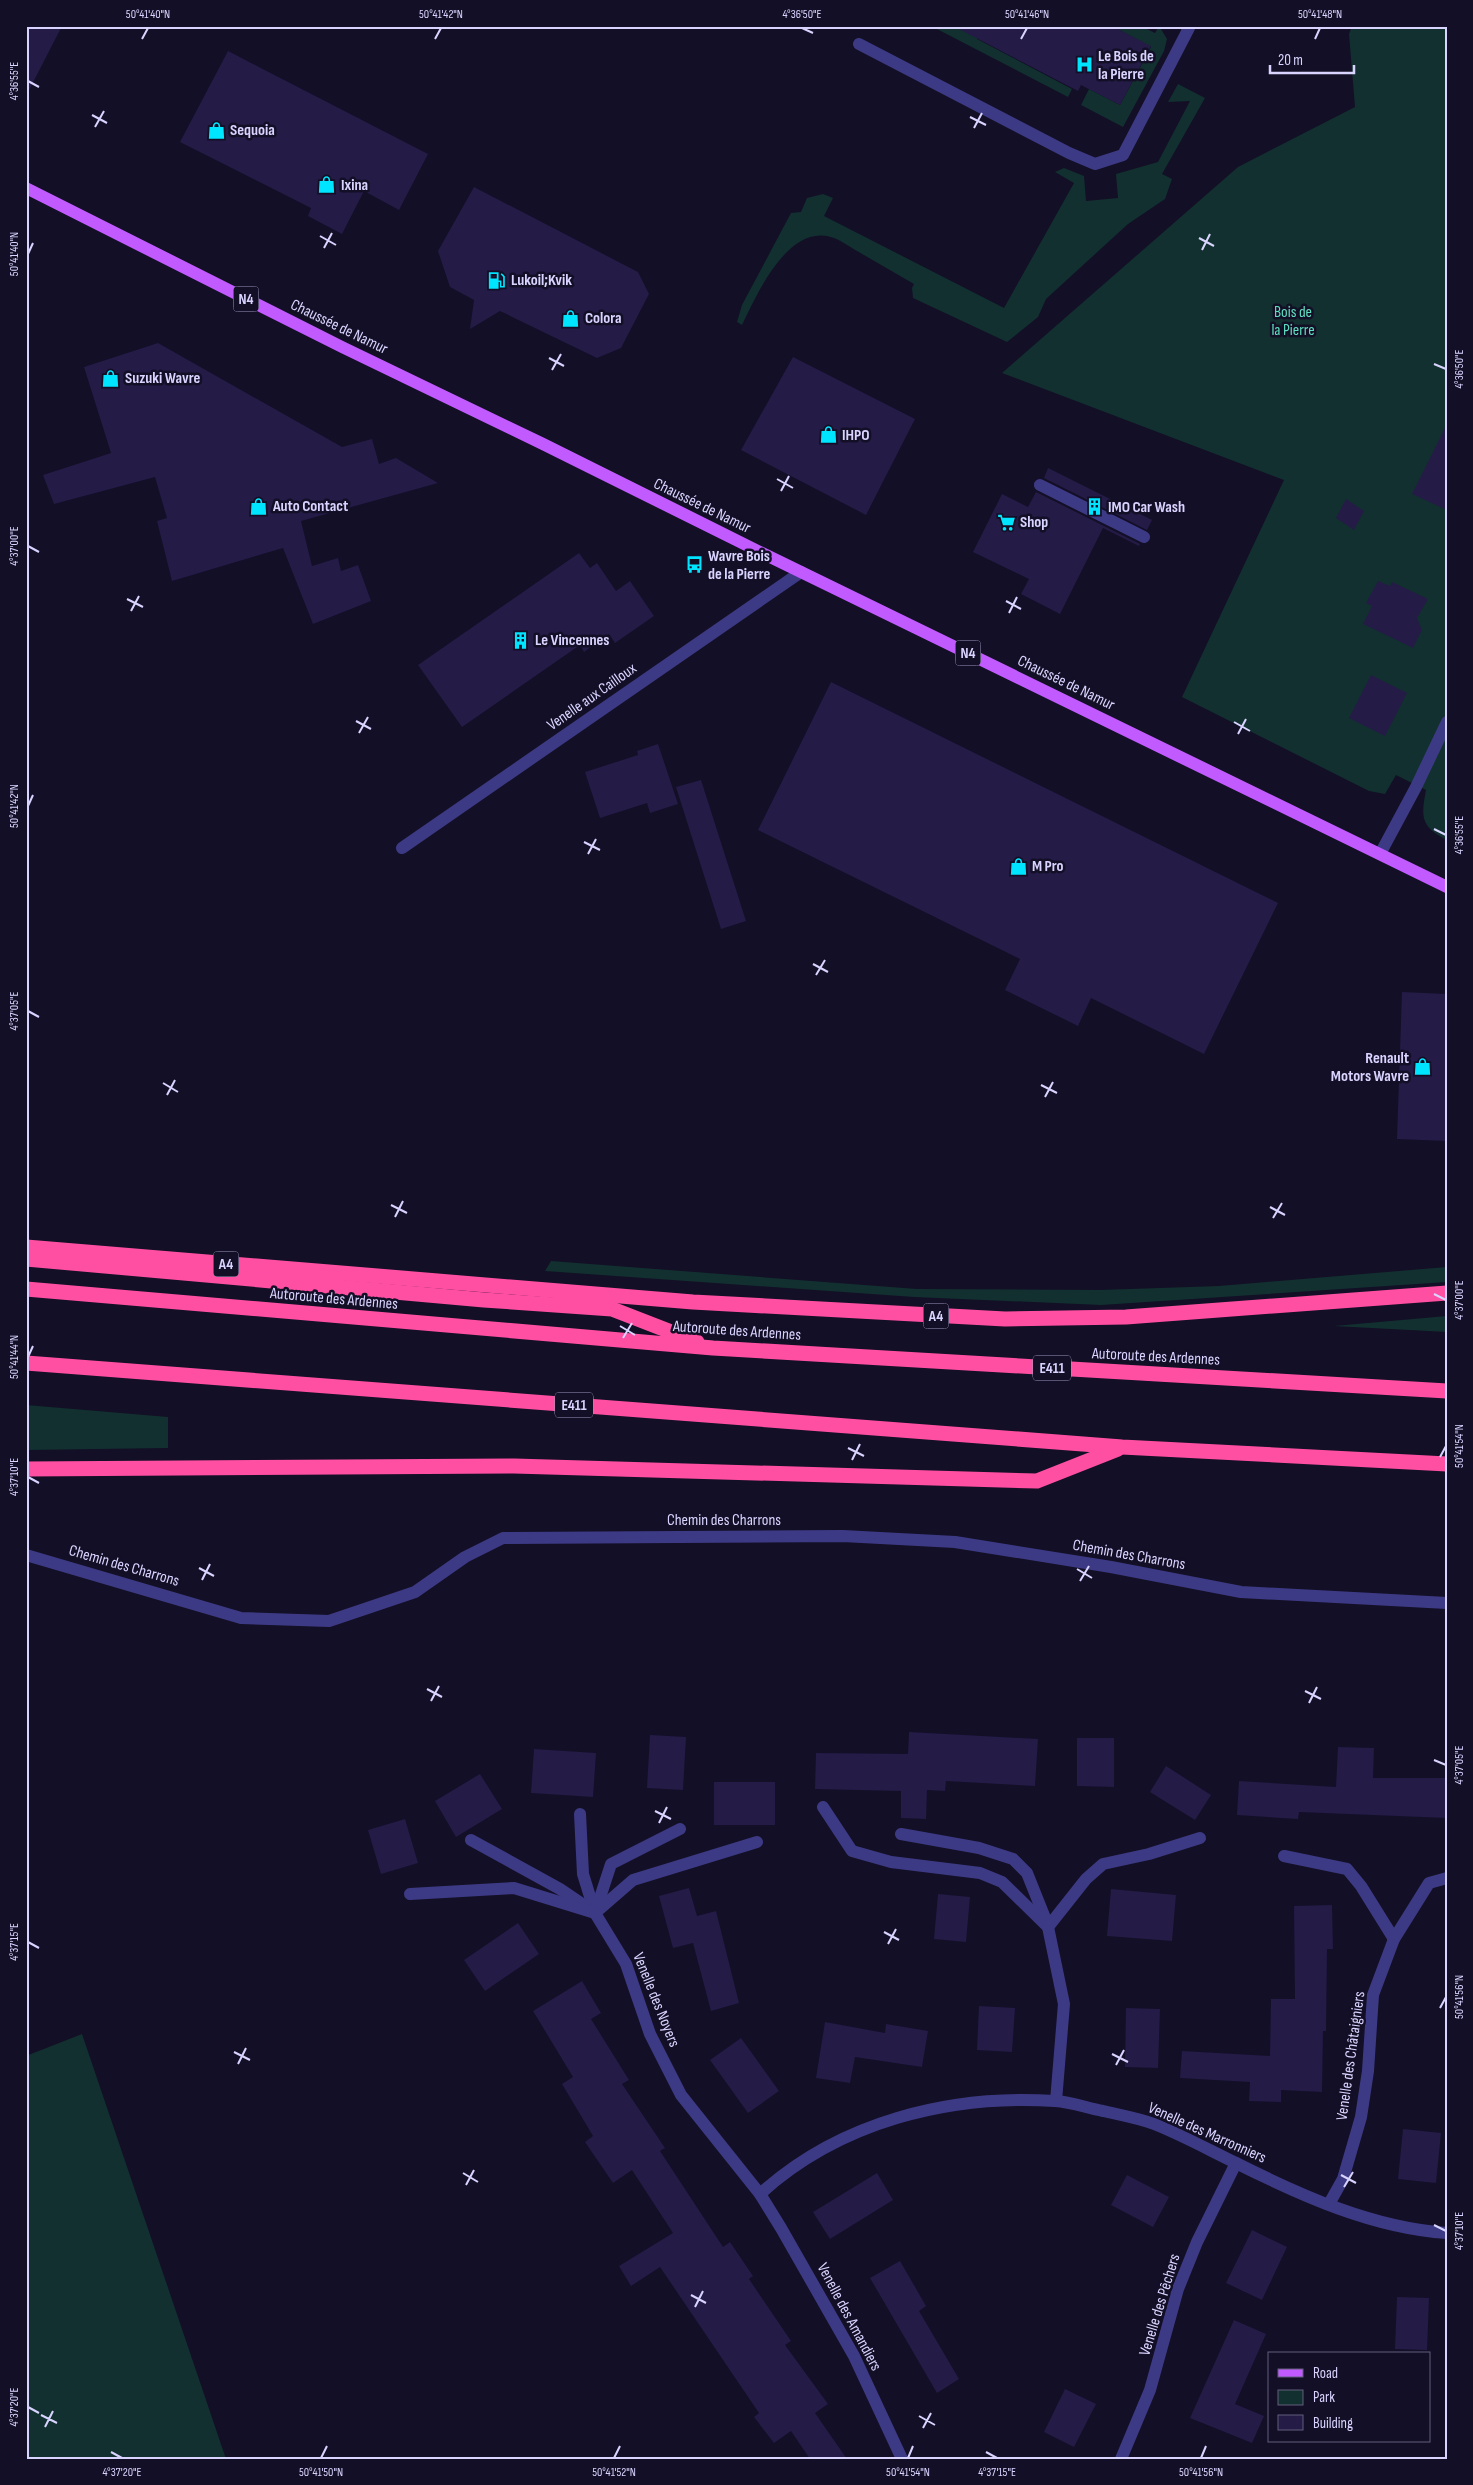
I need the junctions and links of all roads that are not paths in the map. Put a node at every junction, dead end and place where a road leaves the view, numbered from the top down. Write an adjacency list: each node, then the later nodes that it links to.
1 (1186, 26): 2 (street)
2 (859, 44)
3 (26, 188): 6 (main road, Chaussée de Namur / N4)
4 (1040, 485): 5 (street)
5 (1144, 537)
6 (801, 572): 8 (street, Venelle aux Cailloux); 9 (main road, Chaussée de Namur / N4)
7 (1447, 722): 9 (street)
8 (402, 848)
9 (1380, 854): 10 (main road, Chaussée de Namur / N4)
10 (1447, 887)
11 (26, 1246): 14 (highway, A4)
12 (26, 1259): 15 (highway)
13 (26, 1289): 15 (highway, Autoroute des Ardennes / E411)
14 (1447, 1293)
15 (712, 1348): 17 (highway, Autoroute des Ardennes / E411)
16 (26, 1363): 18 (highway, E411)
17 (1447, 1391)
18 (1122, 1447): 19 (highway, E411); 20 (highway)
19 (1447, 1464)
20 (26, 1469)
21 (26, 1555): 22 (street, Chemin des Charrons)
22 (1447, 1603)
23 (823, 1807): 34 (street)
24 (580, 1814): 33 (street)
25 (680, 1829): 33 (street)
26 (901, 1834): 34 (street)
27 (1200, 1838): 34 (street)
28 (471, 1840): 33 (street)
29 (757, 1842): 33 (street)
30 (1284, 1856): 35 (street)
31 (1447, 1878): 35 (street, Venelle des Châtaigniers)
32 (410, 1894): 33 (street)
33 (595, 1913): 38 (street, Venelle des Noyers)
34 (1048, 1927): 36 (street)
35 (1394, 1939): 39 (street, Venelle des Châtaigniers)
36 (1056, 2101): 37 (street, Venelle des Marronniers); 38 (street, Venelle des Marronniers)
37 (1236, 2163): 39 (street, Venelle des Marronniers); 42 (street, Venelle des Pêchers)
38 (760, 2194): 41 (street, Venelle des Amandiers)
39 (1329, 2204): 40 (street, Venelle des Marronniers)
40 (1447, 2232)
41 (902, 2459)
42 (1121, 2459)

